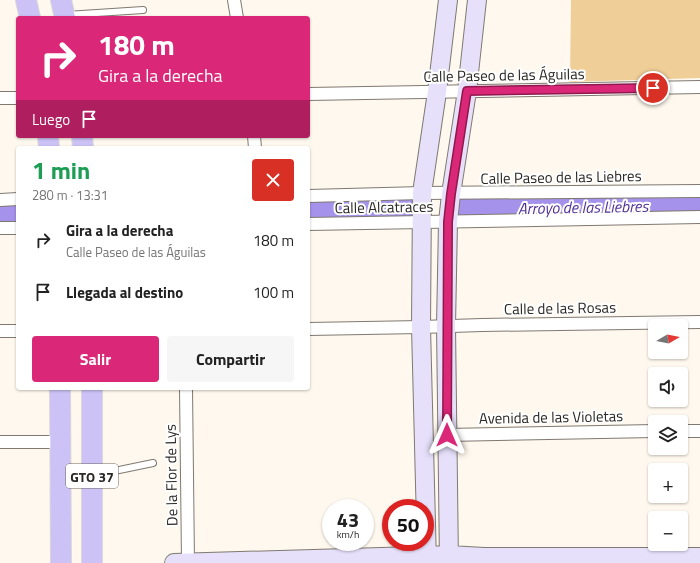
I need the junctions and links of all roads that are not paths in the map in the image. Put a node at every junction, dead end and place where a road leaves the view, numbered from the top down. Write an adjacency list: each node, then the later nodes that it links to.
1 (26, 0): 7 (main road)
2 (234, 0): 8 (street)
3 (448, 0): 11 (main road)
4 (478, 0): 10 (main road)
5 (142, 10): 6 (lane)
6 (64, 11)
7 (30, 16)
8 (237, 16)
9 (700, 87): 10 (street, Calle Paseo de las Águilas)
10 (467, 91): 11 (street, Calle Paseo de las Águilas); 17 (main road)
11 (437, 92): 12 (street, Calle Paseo de las Águilas); 16 (main road)
12 (310, 94)
13 (0, 98): 14 (street)
14 (16, 98)
15 (700, 191): 17 (street, Calle Paseo de las Liebres)
16 (422, 193): 17 (street, Calle Paseo de las Liebres); 18 (street, Calle Paseo de las Liebres); 22 (main road)
17 (451, 194): 23 (main road)
18 (310, 196)
19 (16, 199): 20 (street)
20 (0, 200)
21 (700, 217): 23 (street, Calle Alcatraces)
22 (421, 222): 23 (street, Calle Alcatraces); 24 (street, Calle Alcatraces); 29 (main road)
23 (448, 222): 28 (main road)
24 (310, 224)
25 (0, 228): 26 (street)
26 (16, 228)
27 (700, 322): 28 (street, Calle de las Rosas)
28 (446, 326): 29 (street, Calle de las Rosas); 39 (main road)
29 (421, 327): 30 (street, Calle de las Rosas); 47 (main road)
30 (310, 329)
31 (0, 331): 32 (street)
32 (16, 331)
33 (60, 390): 41 (main road, GTO 37)
34 (92, 390): 43 (main road, GTO 37)
35 (186, 390): 50 (street, De la Flor de Lys)
36 (648, 431): 39 (street, Avenida de las Violetas)
37 (688, 431): 38 (street)
38 (700, 431)
39 (447, 435): 45 (main road)
40 (0, 442): 41 (street)
41 (60, 442): 48 (main road, GTO 37)
42 (154, 463): 43 (lane)
43 (92, 476): 49 (main road, GTO 37)
44 (700, 557): 45 (main road)
45 (449, 559): 47 (main road)
46 (360, 560): 47 (main road); 50 (main road)
47 (427, 560)
48 (61, 563)
49 (92, 563)
50 (181, 563)

